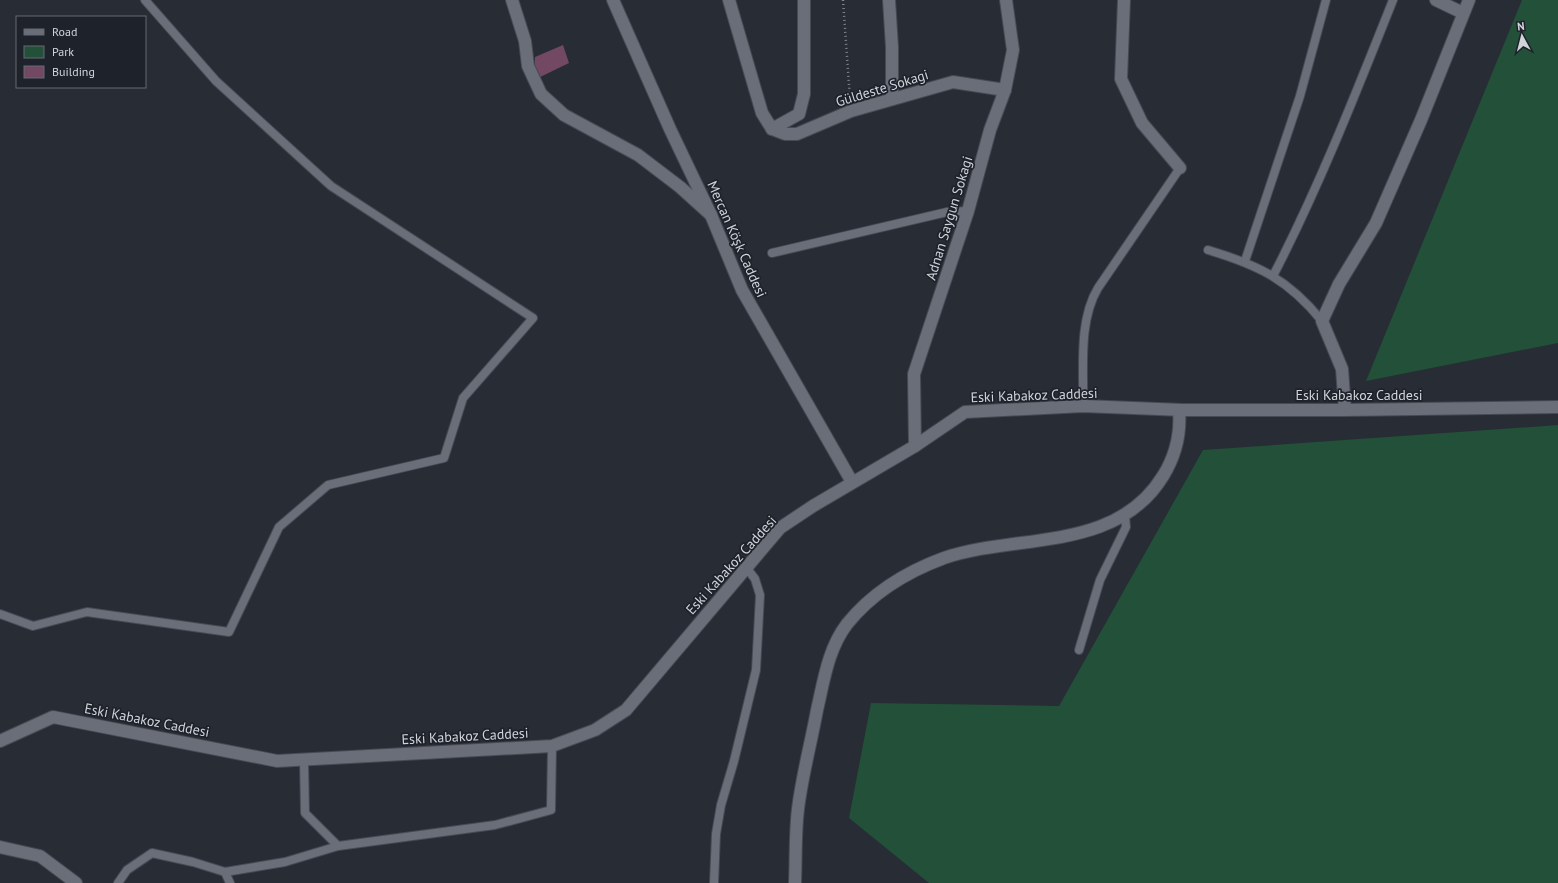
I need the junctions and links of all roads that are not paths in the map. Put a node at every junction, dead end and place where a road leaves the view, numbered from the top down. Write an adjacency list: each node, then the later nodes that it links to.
1 (145, 0): 33 (lane)
2 (512, 0): 19 (street)
3 (613, 0): 19 (street, Mercan Köşk Caddesi)
4 (729, 0): 16 (street)
5 (804, 0): 16 (street)
6 (889, 0): 15 (street)
7 (1006, 0): 14 (street, Adnan Saygun Sokagi)
8 (1124, 0): 17 (street)
9 (1326, 0): 22 (lane)
10 (1393, 0): 23 (lane)
11 (1436, 0): 13 (street)
12 (1469, 0): 13 (street)
13 (1463, 13): 24 (street)
14 (1005, 90): 15 (street, Güldeste Sokagi); 18 (street, Adnan Saygun Sokagi)
15 (892, 99): 16 (street, Güldeste Sokagi)
16 (772, 129)
17 (1180, 168): 25 (lane)
18 (968, 211): 21 (lane); 29 (street, Adnan Saygun Sokagi)
19 (711, 215): 30 (street, Mercan Köşk Caddesi)
20 (1208, 250): 22 (lane)
21 (772, 253)
22 (1245, 261): 23 (lane)
23 (1273, 276): 24 (lane)
24 (1322, 321): 28 (street)
25 (1083, 406): 27 (street, Eski Kabakoz Caddesi); 29 (street, Eski Kabakoz Caddesi)
26 (1558, 407): 28 (street, Eski Kabakoz Caddesi)
27 (1179, 410): 28 (street, Eski Kabakoz Caddesi); 31 (street)
28 (1345, 410)
29 (915, 446): 30 (street, Eski Kabakoz Caddesi)
30 (852, 482): 32 (street, Eski Kabakoz Caddesi)
31 (1125, 515): 34 (lane); 45 (street)
32 (746, 567): 36 (street, Eski Kabakoz Caddesi); 44 (lane)
33 (0, 614)
34 (1079, 650)
35 (0, 741): 37 (street, Eski Kabakoz Caddesi)
36 (552, 746): 37 (street, Eski Kabakoz Caddesi); 38 (lane)
37 (304, 760): 38 (lane)
38 (338, 846): 40 (lane)
39 (0, 847): 41 (street)
40 (225, 872): 42 (lane); 43 (lane)
41 (76, 883)
42 (118, 883)
43 (230, 883)
44 (714, 883)
45 (795, 883)

